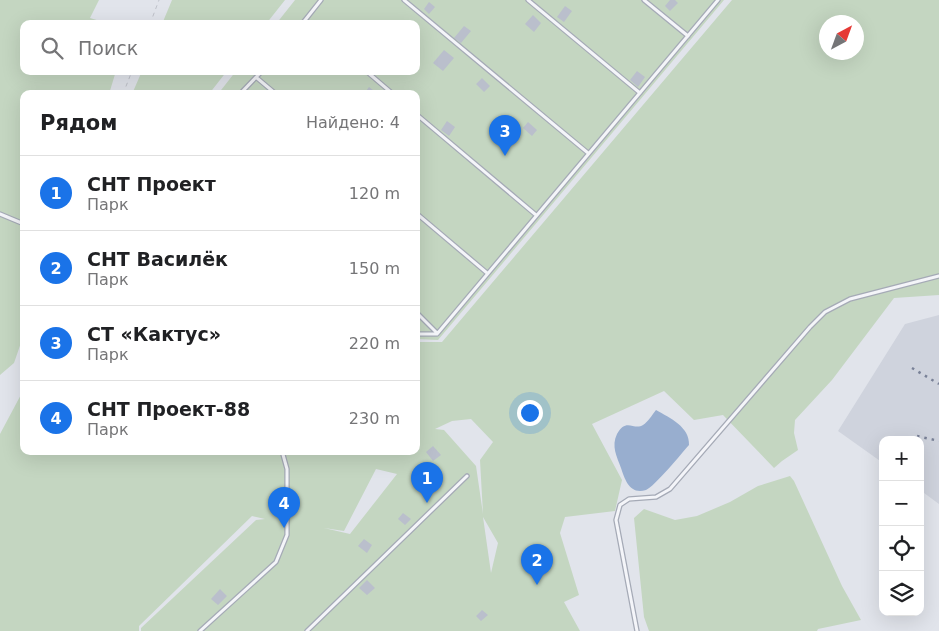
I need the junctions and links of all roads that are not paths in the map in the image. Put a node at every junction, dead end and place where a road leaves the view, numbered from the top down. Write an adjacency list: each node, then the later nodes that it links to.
1 (321, 0): 6 (lane)
2 (404, 0): 16 (lane)
3 (528, 0): 14 (lane)
4 (644, 0): 7 (lane)
5 (718, 0): 7 (lane)
6 (305, 20)
7 (688, 36): 14 (lane)
8 (259, 75): 10 (lane)
9 (371, 75): 13 (lane)
10 (257, 78): 11 (lane); 12 (lane)
11 (244, 90)
12 (271, 90)
13 (387, 90)
14 (640, 93): 16 (lane)
15 (420, 117): 18 (lane)
16 (588, 153): 18 (lane)
17 (0, 214): 20 (lane)
18 (536, 215): 21 (lane)
19 (420, 216): 21 (lane)
20 (20, 222)
21 (487, 273): 25 (lane)
22 (939, 276): 30 (lane)
23 (420, 316): 25 (lane)
24 (420, 334): 25 (lane)
25 (437, 334)
26 (283, 455): 28 (lane)
27 (467, 476): 29 (lane)
28 (200, 631)
29 (307, 631)
30 (637, 631)

